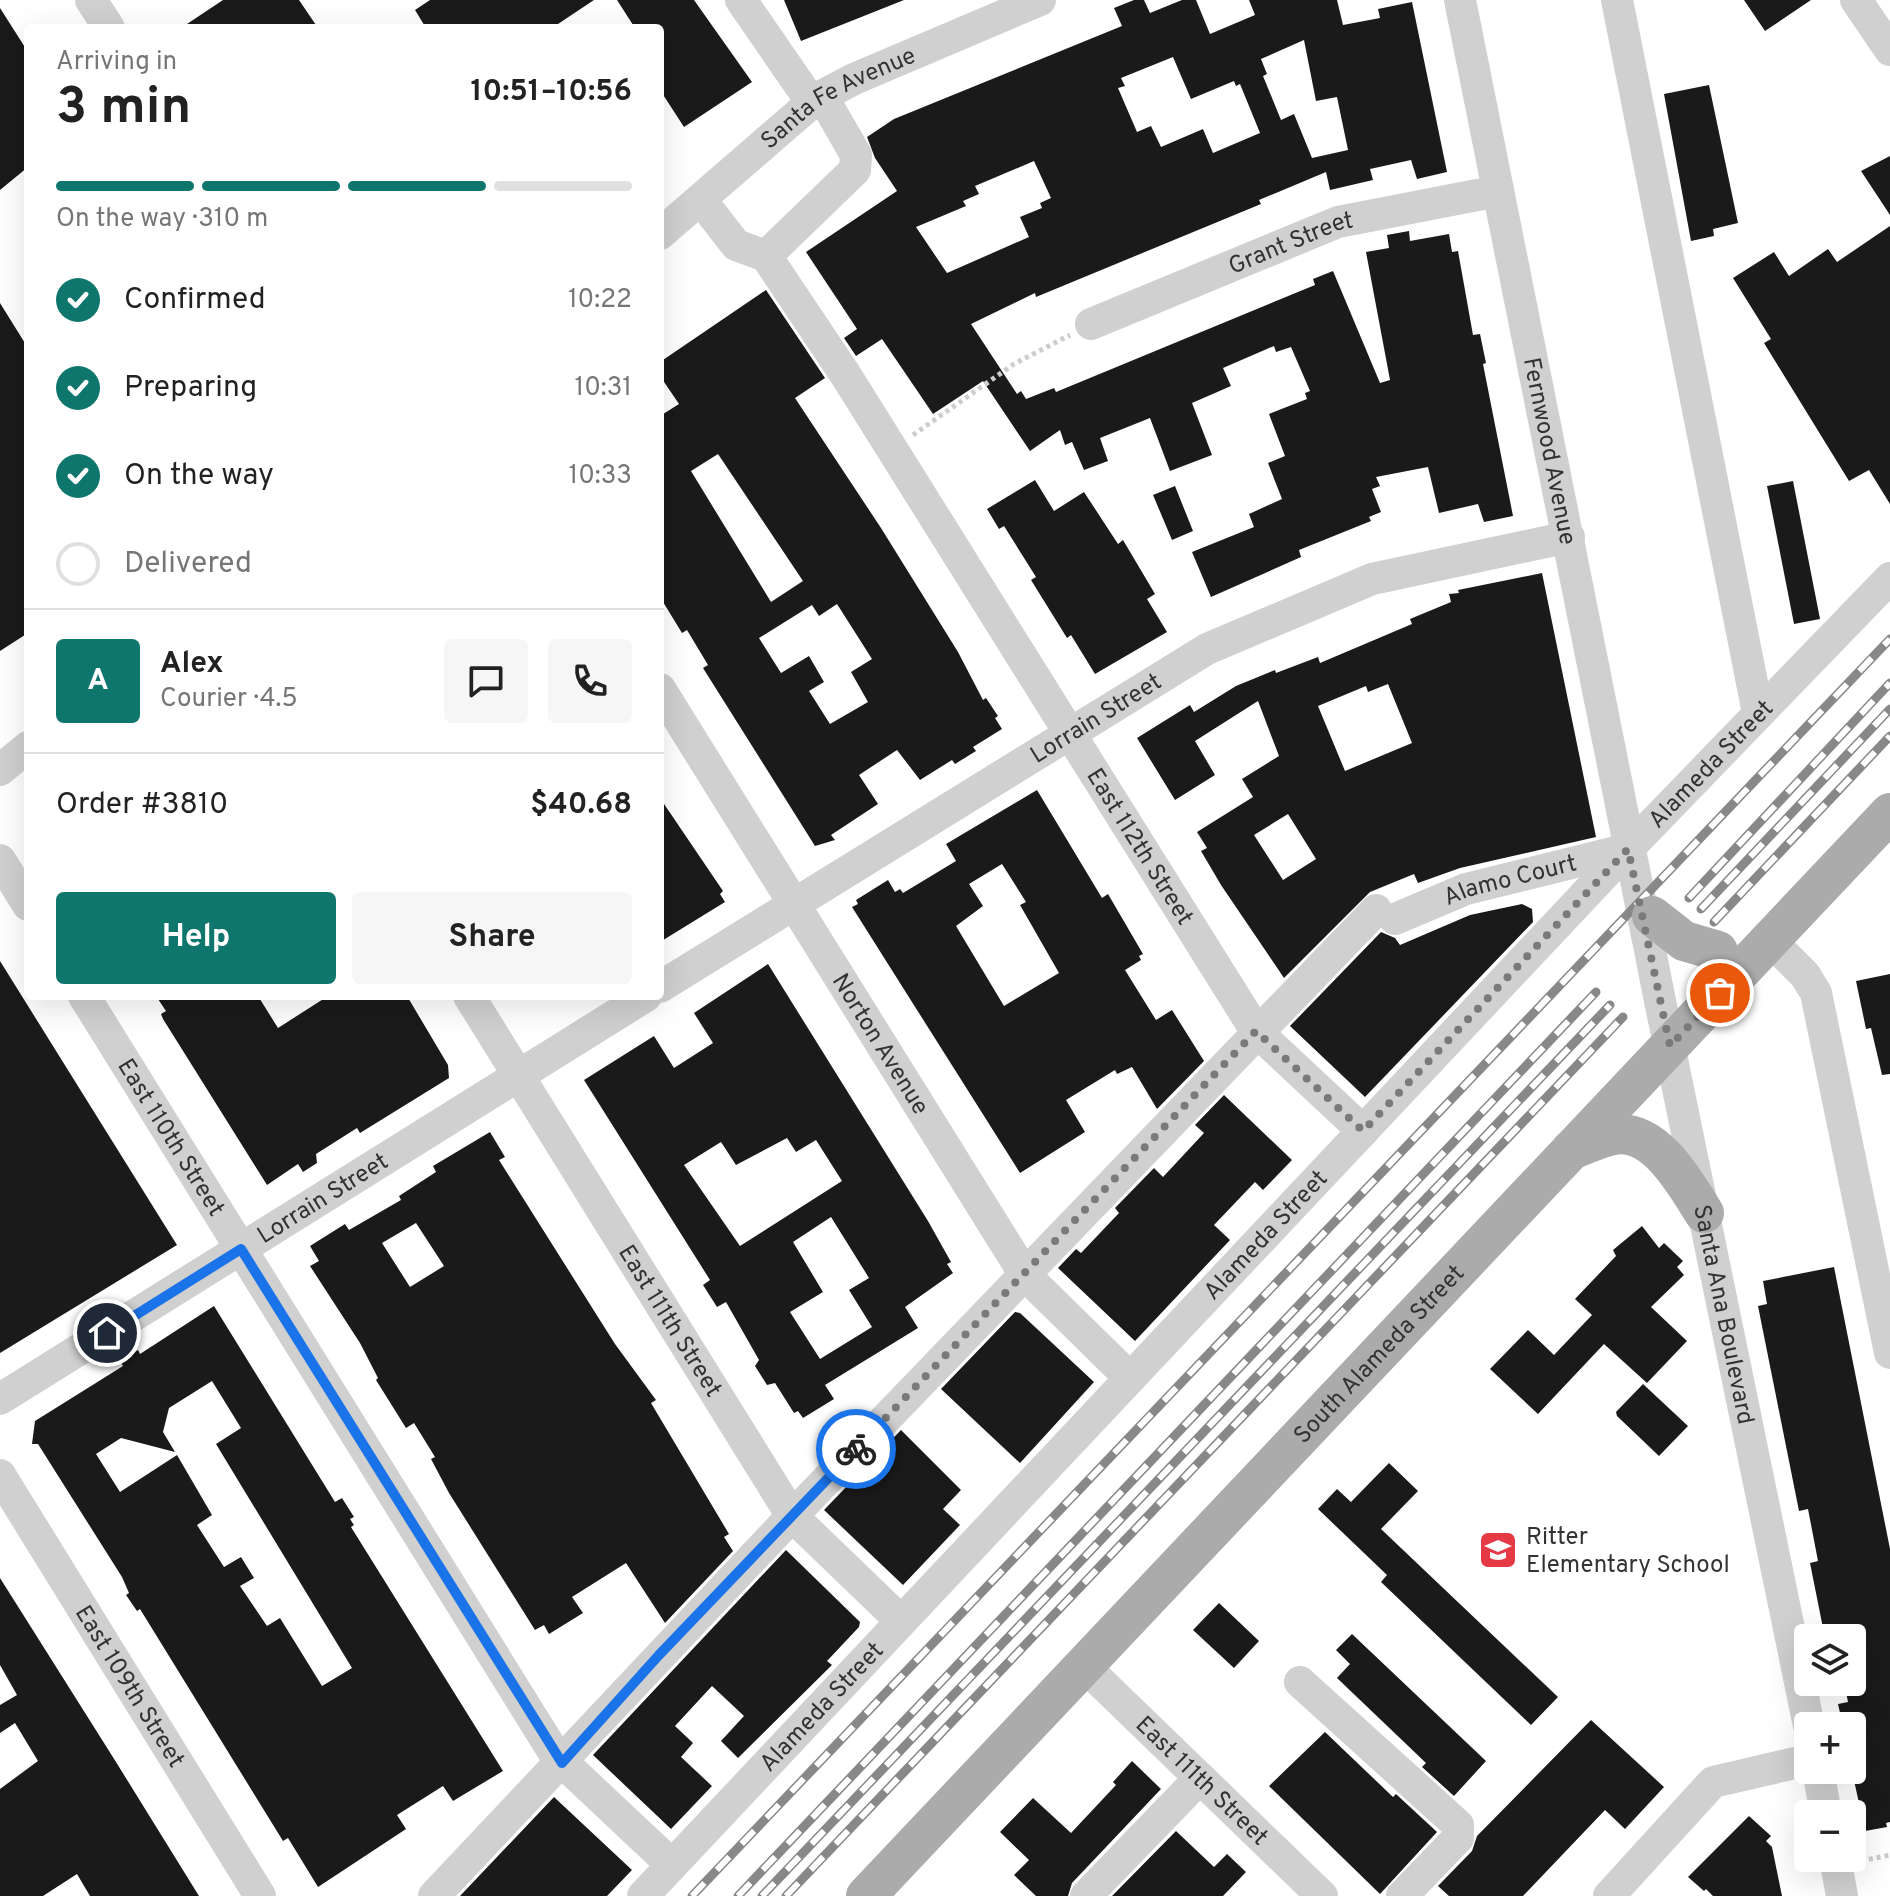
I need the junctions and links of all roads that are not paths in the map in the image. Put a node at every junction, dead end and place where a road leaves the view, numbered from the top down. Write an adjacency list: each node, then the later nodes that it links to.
1 (91, 0): 7 (street)
2 (741, 0): 9 (street)
3 (1040, 0): 9 (street, Santa Fe Avenue)
4 (1460, 0): 10 (street, Fernwood Avenue)
5 (1617, 0): 18 (street)
6 (1856, 0): 8 (street)
7 (106, 24)
8 (1890, 50)
9 (817, 100): 11 (street, Santa Fe Avenue); 13 (street)
10 (1498, 191): 14 (street, Grant Street); 15 (street, Fernwood Avenue)
11 (701, 200): 12 (street, Santa Fe Avenue); 13 (street)
12 (664, 231)
13 (766, 256): 19 (street, East 112th Street)
14 (1091, 324)
15 (1569, 537): 19 (street, Lorrain Street); 23 (street, Fernwood Avenue)
16 (1890, 578): 18 (street, Alameda Street)
17 (664, 695): 26 (street, Norton Avenue)
18 (1758, 713): 23 (street, Alameda Street)
19 (1069, 734): 26 (street, Lorrain Street); 33 (street, East 112th Street)
20 (24, 750): 21 (street)
21 (0, 770)
22 (1890, 813): 28 (main road, South Alameda Street)
23 (1628, 849): 27 (street, Fernwood Avenue); 33 (street, Alamo Court); 36 (street, Alameda Street)
24 (0, 860): 25 (street)
25 (24, 899)
26 (794, 904): 29 (street, Lorrain Street); 40 (street, Norton Avenue)
27 (1646, 917): 28 (main road, bridge); 34 (street, Santa Ana Boulevard, bridge)
28 (1771, 941): 34 (main road, South Alameda Street); 41 (street)
29 (664, 985)
30 (86, 1000): 39 (street, East 110th Street)
31 (472, 1000): 35 (street, East 111th Street)
32 (640, 1000): 35 (street, Lorrain Street)
33 (1256, 1031): 36 (street, East 112th Street); 40 (street)
34 (1670, 1046): 37 (main road, South Alameda Street); 38 (street, Santa Ana Boulevard)
35 (519, 1075): 39 (street, Lorrain Street); 45 (street, East 111th Street)
36 (1363, 1131): 42 (street, Alameda Street)
37 (1571, 1150): 38 (main road); 47 (main road, South Alameda Street)
38 (1704, 1213): 49 (street, Santa Ana Boulevard)
39 (241, 1249): 43 (street, Lorrain Street); 50 (street, East 110th Street)
40 (1025, 1275): 42 (street, Norton Avenue); 45 (street)
41 (1890, 1353)
42 (1130, 1378): 46 (street, Alameda Street)
43 (0, 1399)
44 (0, 1475): 55 (street, East 109th Street)
45 (792, 1516): 46 (street, East 111th Street); 50 (street)
46 (901, 1621): 53 (street, Alameda Street)
47 (1083, 1665): 52 (street, East 111th Street); 58 (main road, South Alameda Street)
48 (1300, 1682): 61 (street)
49 (1806, 1712)
50 (562, 1763): 53 (street, East 110th Street); 56 (street)
51 (1794, 1763): 62 (street)
52 (1200, 1778): 59 (street); 60 (street, East 111th Street)
53 (672, 1865): 57 (street, Alameda Street)
54 (1844, 1872): 63 (street)
55 (260, 1896)
56 (434, 1896)
57 (643, 1896)
58 (866, 1896)
59 (1086, 1896)
60 (1322, 1896)
61 (1402, 1896)
62 (1609, 1896)
63 (1842, 1896)

